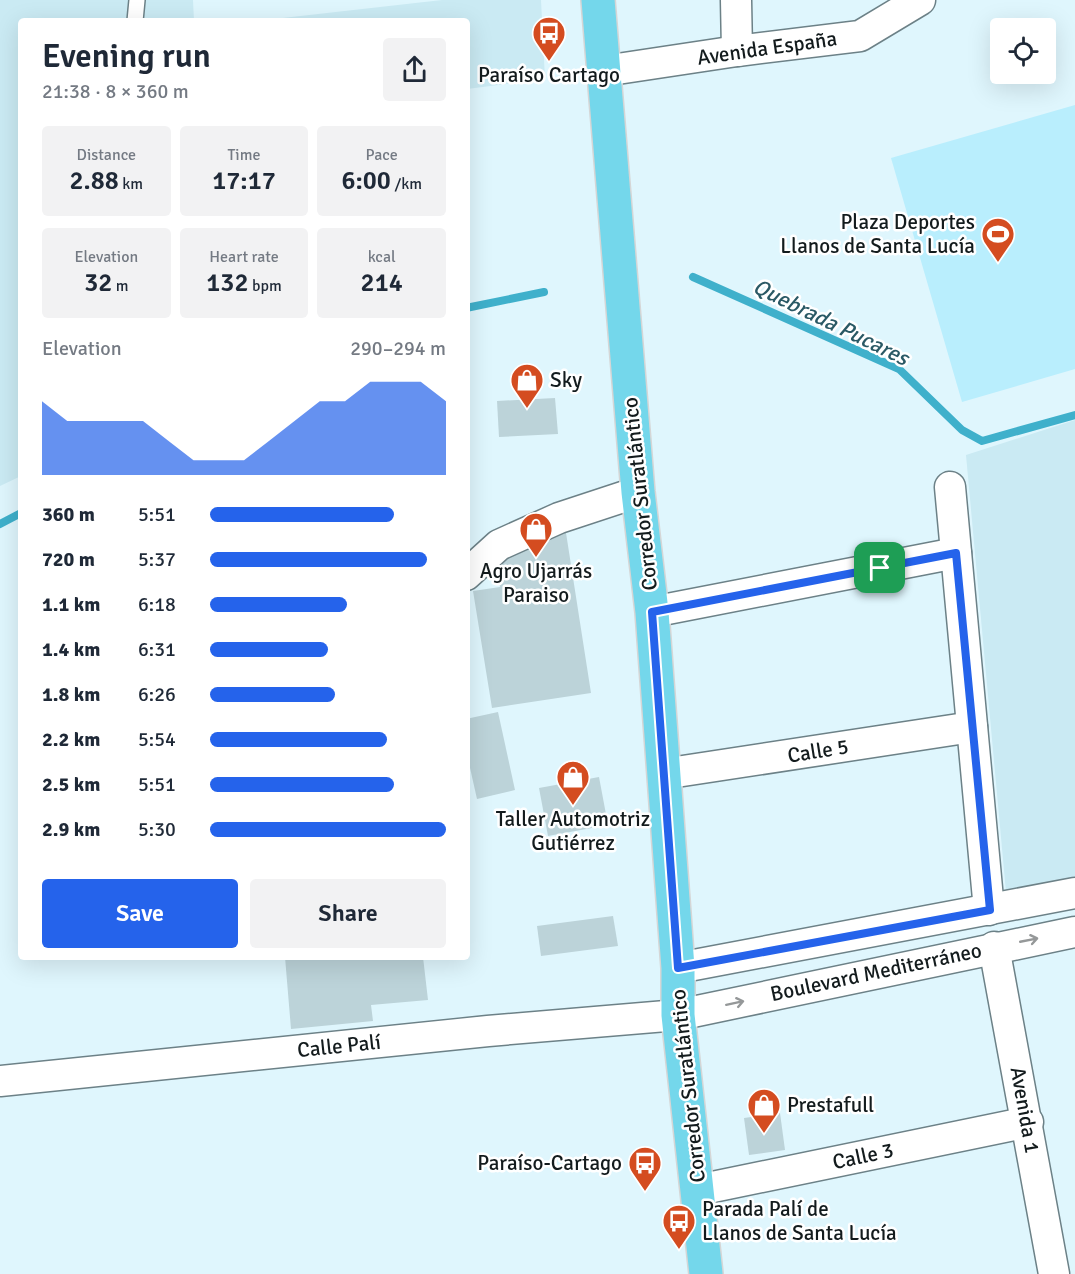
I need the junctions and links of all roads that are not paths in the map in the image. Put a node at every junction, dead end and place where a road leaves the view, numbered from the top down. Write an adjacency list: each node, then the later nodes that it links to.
1 (137, 0): 5 (lane)
2 (598, 0): 7 (main road, Corredor Suratlántico)
3 (736, 0): 6 (street)
4 (920, 0): 6 (street, Avenida España)
5 (135, 18)
6 (737, 51): 7 (street, Avenida España)
7 (604, 71): 9 (main road, Corredor Suratlántico)
8 (950, 487): 10 (street)
9 (638, 492): 11 (street); 12 (main road, Corredor Suratlántico)
10 (956, 553): 12 (street); 13 (street)
11 (470, 571)
12 (652, 612): 14 (main road, Corredor Suratlántico)
13 (972, 727): 14 (street, Calle 5); 16 (street)
14 (663, 774): 19 (main road, Corredor Suratlántico)
15 (1075, 893): 16 (street)
16 (990, 910): 19 (street)
17 (1075, 932): 18 (street, Boulevard Mediterráneo, one-way to 17)
18 (994, 947): 20 (street, Boulevard Mediterráneo, one-way to 18); 22 (street, Avenida 1)
19 (678, 968): 20 (main road, Corredor Suratlántico)
20 (678, 1015): 21 (street, Calle Palí); 23 (main road, Corredor Suratlántico)
21 (0, 1081)
22 (1028, 1122): 23 (street, Calle 3); 25 (street, Avenida 1)
23 (698, 1190): 24 (main road, Corredor Suratlántico)
24 (706, 1274)
25 (1054, 1274)

